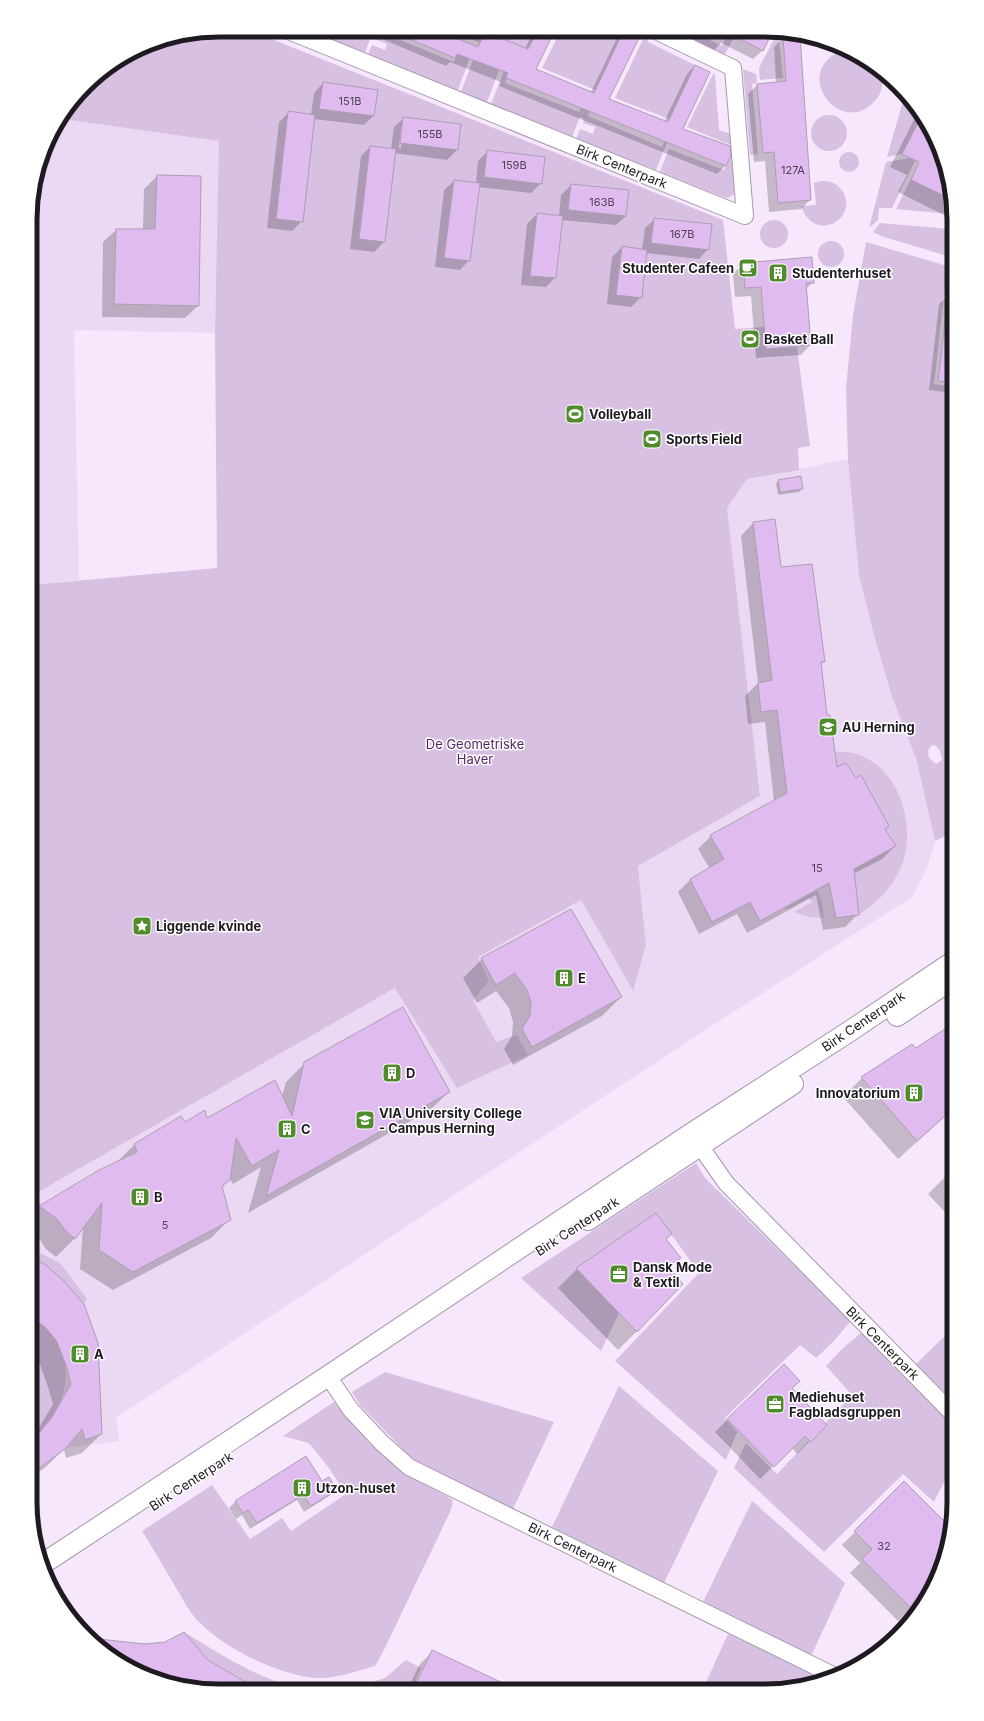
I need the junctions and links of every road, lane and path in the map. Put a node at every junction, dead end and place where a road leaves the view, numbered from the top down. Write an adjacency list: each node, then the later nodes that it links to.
1 (303, 37): 2 (street, Birk Centerpark)
2 (668, 37)
3 (947, 966): 5 (street, Birk Centerpark)
4 (947, 982): 5 (street, Birk Centerpark)
5 (696, 1139): 6 (street, Birk Centerpark); 7 (street, Birk Centerpark)
6 (331, 1381): 8 (street, Birk Centerpark); 11 (street, Birk Centerpark)
7 (947, 1408)
8 (125, 1517): 9 (street, Birk Centerpark); 10 (street, Birk Centerpark)
9 (47, 1561)
10 (51, 1573)
11 (828, 1673)

